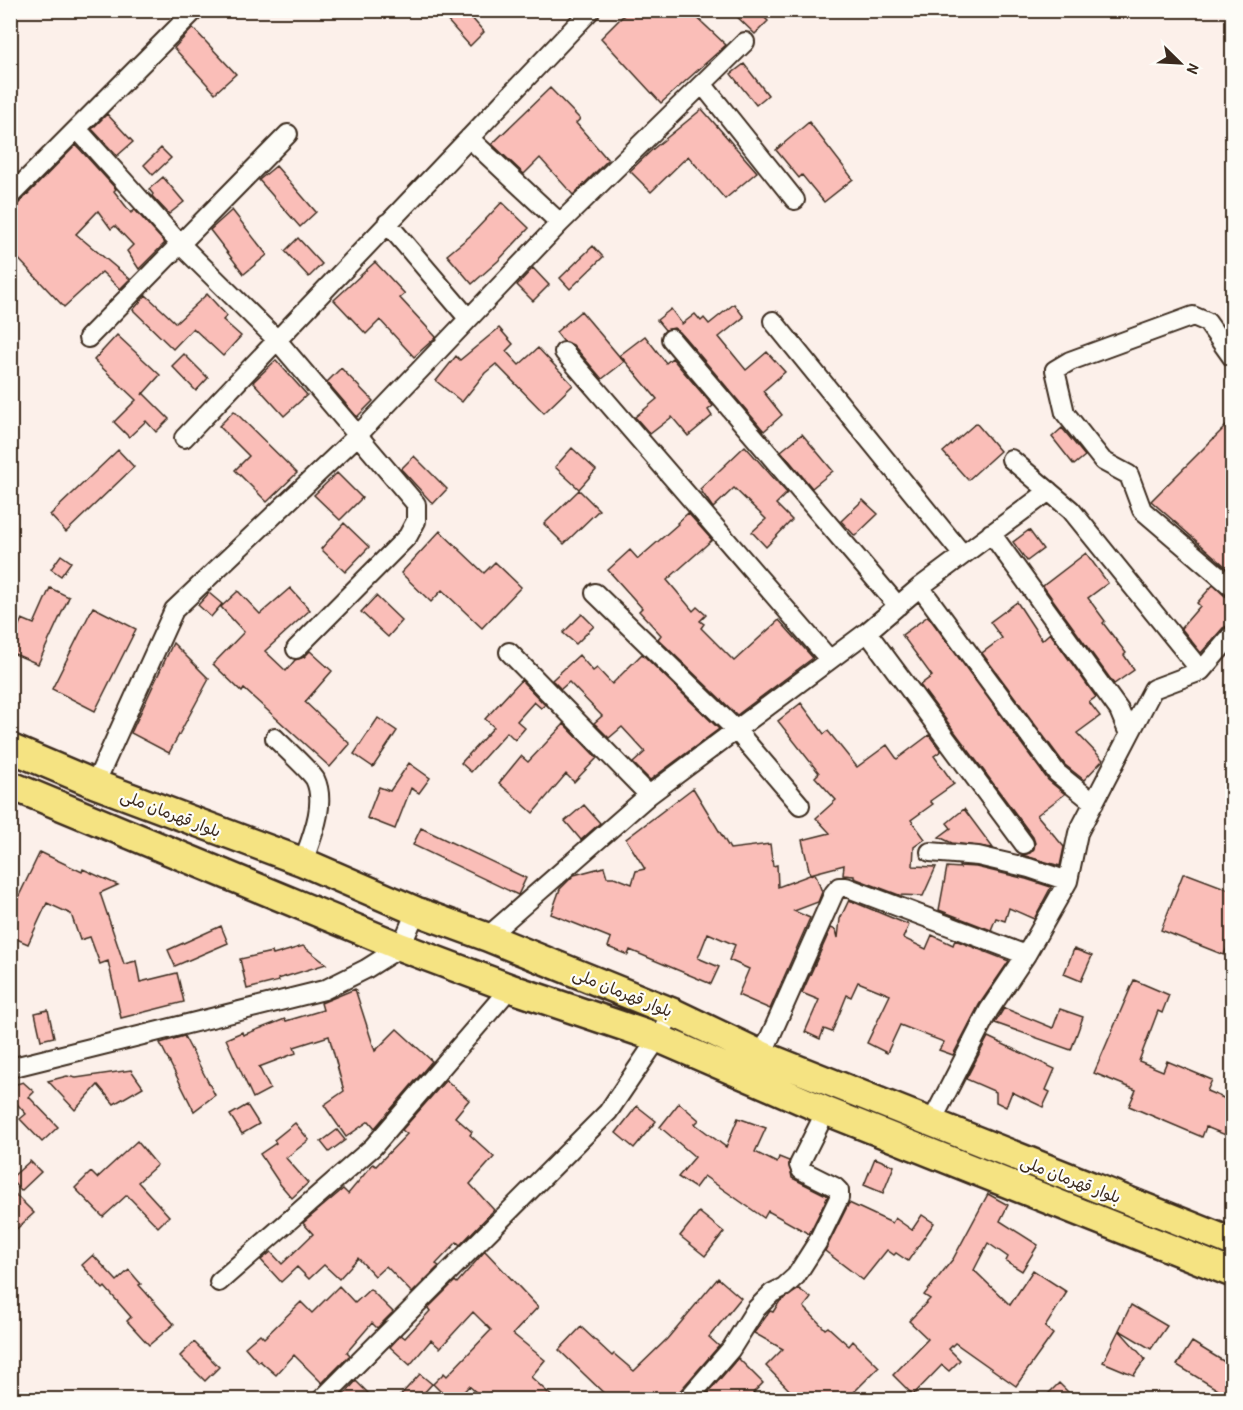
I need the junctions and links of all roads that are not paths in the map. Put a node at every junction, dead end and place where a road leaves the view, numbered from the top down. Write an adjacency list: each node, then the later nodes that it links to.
1 (195, 10): 5 (street)
2 (591, 10): 7 (street)
3 (746, 42): 4 (street)
4 (703, 85): 9 (street); 10 (street)
5 (78, 130): 8 (street); 12 (street)
6 (288, 134): 12 (street)
7 (469, 138): 10 (street); 11 (street)
8 (10, 196)
9 (795, 200)
10 (560, 223): 13 (street)
11 (387, 224): 13 (street); 16 (street)
12 (181, 244): 15 (street); 16 (street)
13 (468, 318): 20 (street)
14 (773, 321): 25 (street)
15 (88, 338)
16 (276, 339): 20 (street); 21 (street)
17 (671, 339): 29 (street)
18 (564, 352): 34 (street)
19 (1233, 357): 26 (street)
20 (357, 436): 32 (street); 40 (street)
21 (184, 438)
22 (1011, 459): 23 (street)
23 (1049, 491): 24 (street); 35 (street)
24 (991, 534): 25 (street); 37 (street)
25 (963, 555): 27 (street)
26 (1233, 586)
27 (920, 587): 29 (street); 43 (street)
28 (596, 593): 36 (street)
29 (898, 606): 30 (street)
30 (867, 632): 34 (street); 45 (street)
31 (1233, 635): 35 (street)
32 (297, 650)
33 (508, 652): 42 (street)
34 (829, 659): 36 (street)
35 (1201, 671): 37 (street)
36 (736, 730): 42 (street); 44 (street)
37 (1129, 734): 43 (street)
38 (275, 738): 47 (street)
39 (10, 748): 40 (highway, بلوار قهرمان ملی)
40 (95, 784): 47 (highway, بلوار قهرمان ملی)
41 (10, 785): 51 (highway, بلوار قهرمان ملی)
42 (650, 795): 50 (street)
43 (1094, 803): 48 (street)
44 (800, 805)
45 (1024, 844)
46 (930, 852): 48 (street)
47 (303, 862): 49 (highway, بلوار قهرمان ملی)
48 (1068, 881): 52 (street)
49 (416, 911): 50 (highway, بلوار قهرمان ملی); 51 (street)
50 (487, 938): 54 (highway, بلوار قهرمان ملی)
51 (401, 947): 53 (highway, بلوار قهرمان ملی); 57 (street)
52 (1026, 955): 56 (street); 59 (street)
53 (510, 988): 55 (highway, بلوار قهرمان ملی); 62 (street)
54 (672, 1012): 55 (street); 56 (highway, بلوار قهرمان ملی)
55 (658, 1038): 58 (highway, بلوار قهرمان ملی); 63 (street)
56 (762, 1055): 59 (highway, بلوار قهرمان ملی)
57 (10, 1068)
58 (826, 1111): 61 (highway, بلوار قهرمان ملی); 64 (street)
59 (931, 1123): 60 (highway, بلوار قهرمان ملی)
60 (1233, 1242)
61 (1233, 1273)
62 (219, 1282)
63 (321, 1400)
64 (687, 1400)

